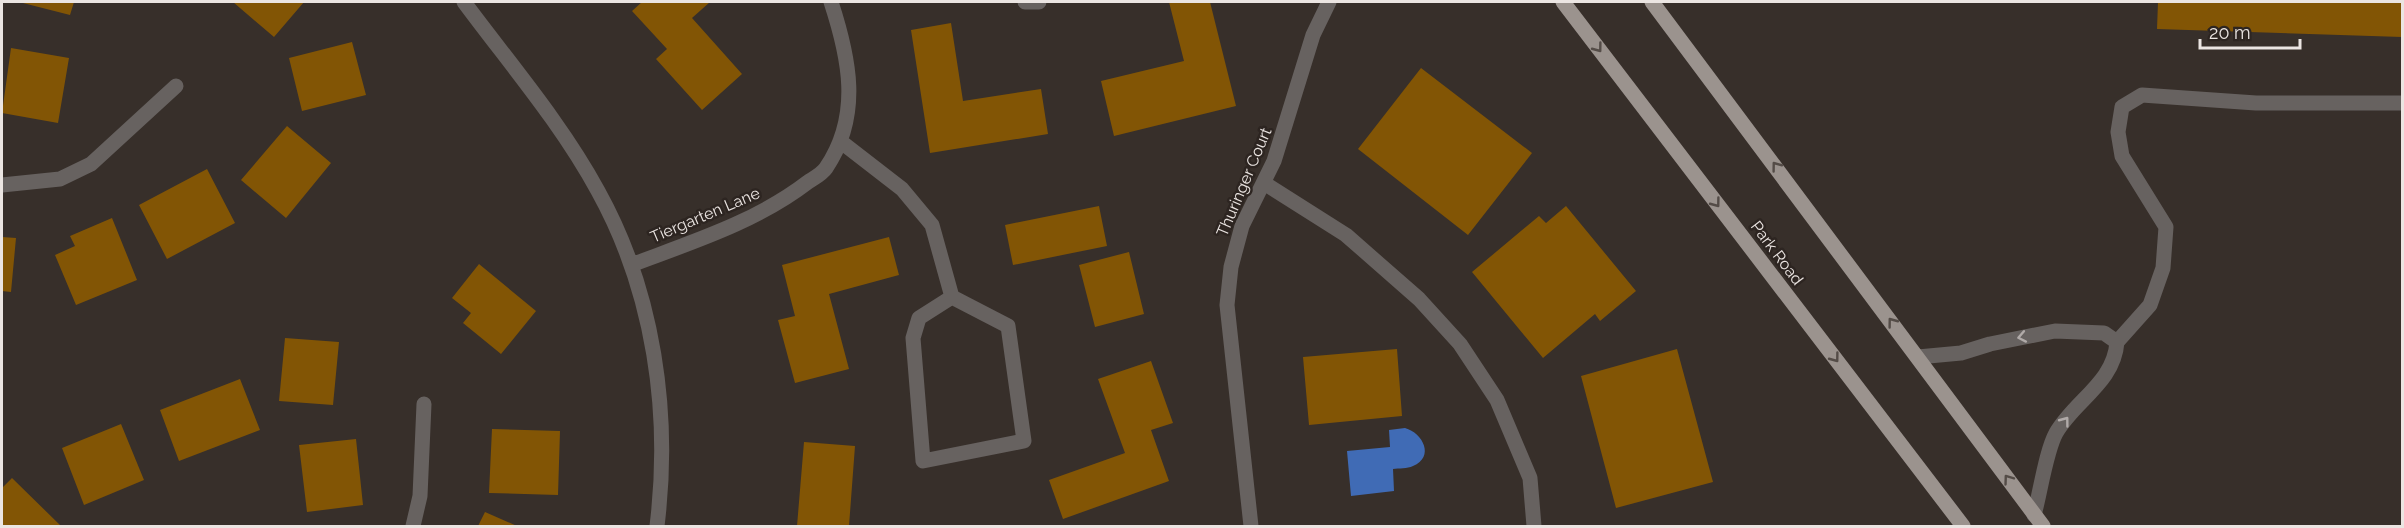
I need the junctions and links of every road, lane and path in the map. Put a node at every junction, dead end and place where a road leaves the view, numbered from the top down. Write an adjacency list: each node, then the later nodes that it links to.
1 (464, 2): 13 (street)
2 (831, 2): 10 (street, Tiergarten Lane)
3 (1025, 2): 4 (street)
4 (1039, 2)
5 (1329, 2): 11 (street, Thuringer Court)
6 (1563, 2): 23 (main road, Park Road, one-way to 23)
7 (1652, 2): 16 (main road, one-way to 7)
8 (176, 86): 12 (street)
9 (2403, 103): 15 (street)
10 (840, 141): 13 (street, Tiergarten Lane); 14 (street)
11 (1264, 183): 21 (street, Thuringer Court); 22 (street)
12 (2, 186)
13 (631, 265): 20 (street)
14 (952, 297): 14 (street)
15 (2117, 342): 16 (street, one-way to 16); 18 (street, one-way to 15)
16 (1918, 357): 18 (main road, one-way to 16)
17 (424, 404): 19 (street)
18 (2038, 521)
19 (413, 526)
20 (657, 526)
21 (1251, 526)
22 (1534, 526)
23 (1963, 526)

